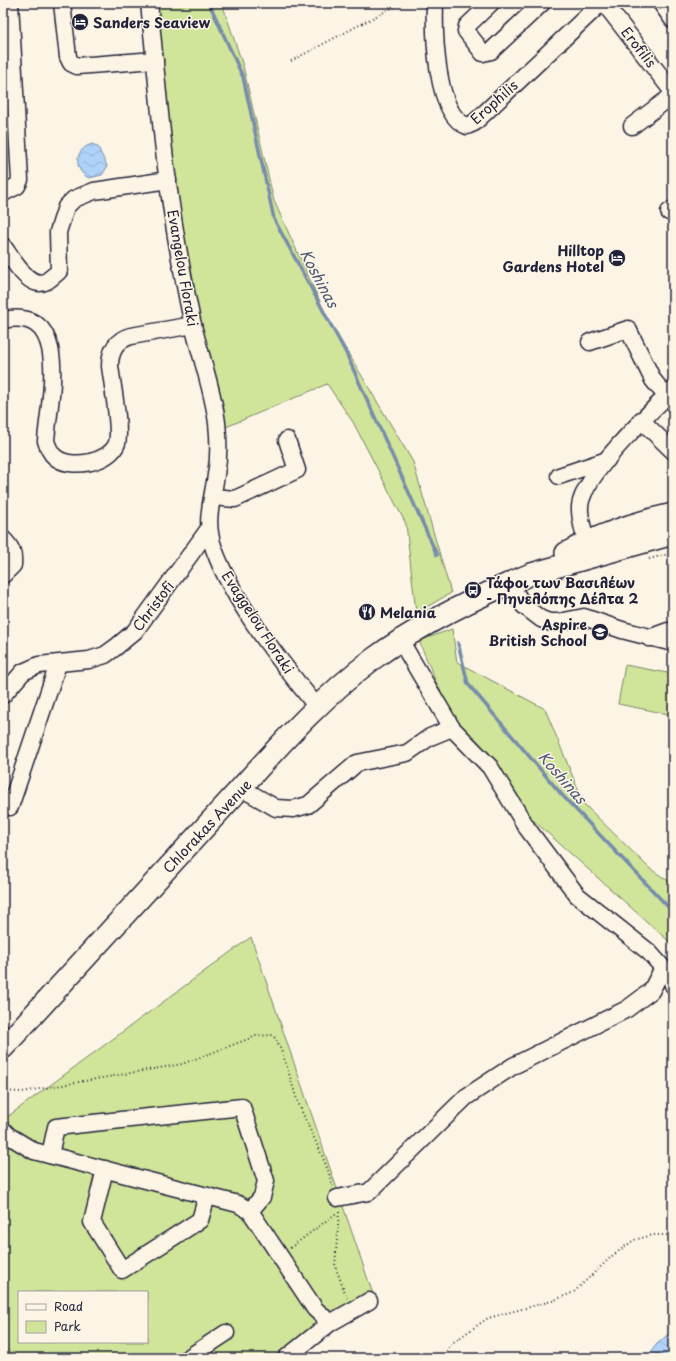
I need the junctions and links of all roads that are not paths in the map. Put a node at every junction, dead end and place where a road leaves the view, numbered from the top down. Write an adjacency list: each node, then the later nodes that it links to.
1 (10, 3): 16 (street)
2 (62, 3): 11 (street)
3 (149, 3): 11 (street, Evangelou Floraki)
4 (435, 3): 7 (street, Erophilis)
5 (491, 3): 6 (street)
6 (542, 3)
7 (601, 3)
8 (604, 3): 12 (street, Erofilis)
9 (661, 3): 10 (street)
10 (673, 20)
11 (155, 60): 15 (street, Evangelou Floraki)
12 (673, 92)
13 (673, 95): 14 (street)
14 (632, 126)
15 (168, 180): 17 (street); 19 (street, Evangelou Floraki)
16 (3, 193)
17 (3, 246)
18 (3, 320): 19 (street)
19 (193, 325): 27 (street, Evangelou Floraki)
20 (590, 342): 21 (street)
21 (670, 393): 22 (street)
22 (641, 420): 24 (street); 25 (street)
23 (287, 440): 27 (street)
24 (673, 451)
25 (607, 460): 26 (street); 32 (street)
26 (558, 476)
27 (212, 497): 29 (street, Evangelou Floraki)
28 (673, 514): 32 (main road)
29 (208, 530): 40 (street, Christofi); 42 (street, Evaggelou Floraki)
30 (673, 534): 33 (main road)
31 (3, 539): 34 (street)
32 (586, 543): 33 (main road)
33 (531, 574): 35 (main road, Chlorakas Avenue)
34 (3, 575)
35 (509, 583): 37 (street); 38 (main road, Chlorakas Avenue)
36 (673, 631): 37 (street)
37 (650, 638): 39 (street)
38 (400, 640): 42 (main road, Chlorakas Avenue); 43 (street)
39 (673, 643)
40 (58, 664): 41 (street, Christofi); 45 (street)
41 (3, 695)
42 (318, 708): 44 (main road, Chlorakas Avenue)
43 (452, 728): 44 (street); 46 (street)
44 (241, 788): 48 (main road, Chlorakas Avenue)
45 (10, 807)
46 (663, 968): 47 (street); 53 (street)
47 (673, 985)
48 (3, 1048)
49 (3, 1130): 50 (street)
50 (50, 1155): 51 (street); 54 (street)
51 (105, 1169): 52 (street); 52 (street)
52 (207, 1196): 54 (street)
53 (338, 1205)
54 (250, 1212): 56 (street)
55 (369, 1301): 56 (street)
56 (330, 1323): 59 (street)
57 (226, 1333): 58 (street)
58 (194, 1356)
59 (286, 1358)

